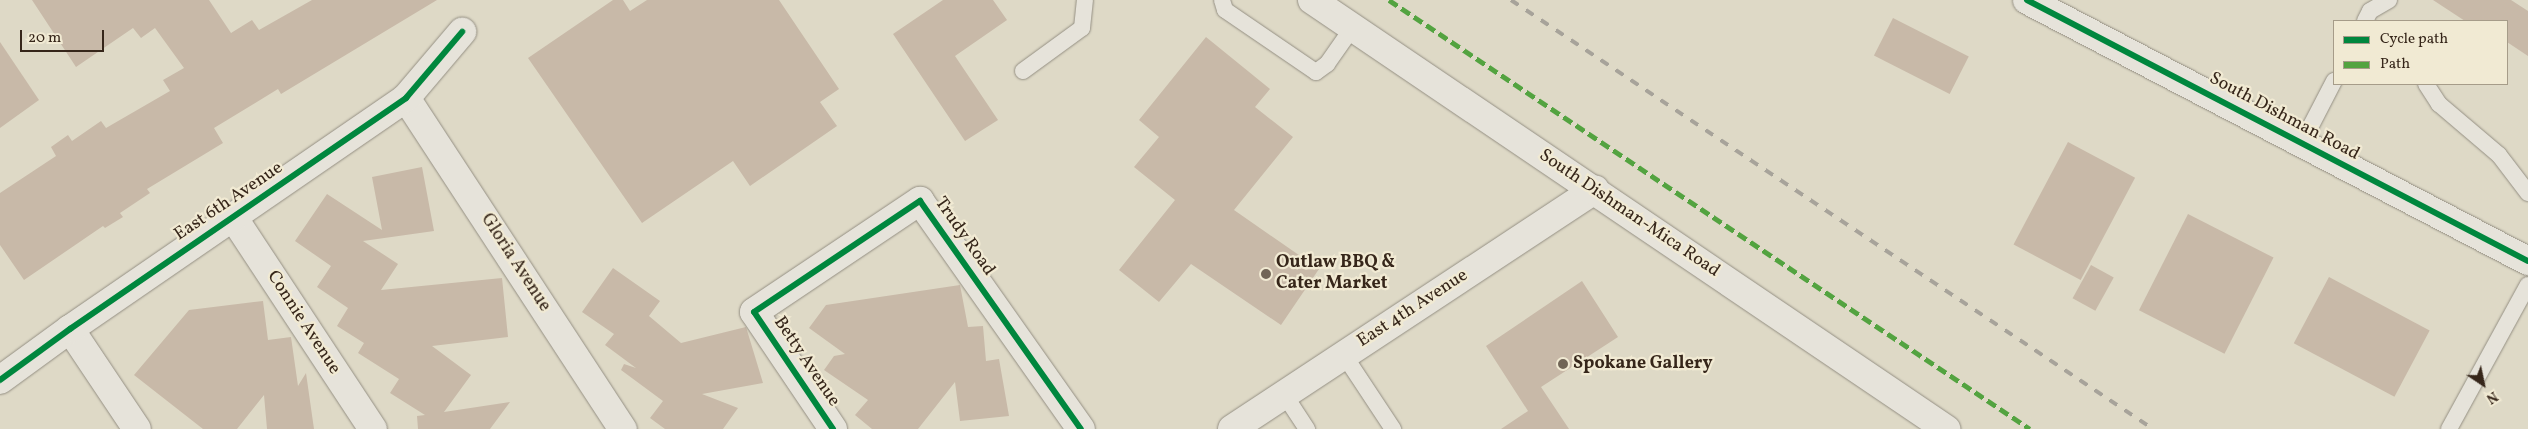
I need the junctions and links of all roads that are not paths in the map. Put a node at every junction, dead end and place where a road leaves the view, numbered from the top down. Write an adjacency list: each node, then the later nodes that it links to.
1 (1085, 0): 9 (lane)
2 (1222, 0): 7 (lane)
3 (1312, 0): 7 (street, South Dishman-Mica Road)
4 (2027, 0): 13 (street, South Dishman Road)
5 (2389, 0): 6 (lane)
6 (2371, 18)
7 (1353, 27): 14 (street, South Dishman-Mica Road)
8 (462, 32): 12 (street, East 6th Avenue)
9 (1023, 71)
10 (2333, 83): 13 (lane)
11 (2427, 85): 15 (lane)
12 (406, 98): 16 (street, East 6th Avenue); 26 (street, Gloria Avenue)
13 (2302, 143): 17 (street, South Dishman Road)
14 (1595, 190): 21 (street, East 4th Avenue); 32 (street, South Dishman-Mica Road)
15 (2528, 193)
16 (234, 217): 20 (street, East 6th Avenue); 25 (street, Connie Avenue)
17 (2528, 261)
18 (2528, 284): 33 (lane)
19 (754, 312): 27 (street, Betty Avenue); 28 (street, Trudy Road)
20 (70, 329): 22 (street, East 6th Avenue); 24 (street)
21 (1344, 355): 23 (street, East 4th Avenue); 31 (lane)
22 (0, 380)
23 (1284, 394): 29 (street, East 4th Avenue); 30 (lane)
24 (137, 429)
25 (373, 429)
26 (623, 429)
27 (833, 429)
28 (1081, 429)
29 (1232, 429)
30 (1307, 429)
31 (1393, 429)
32 (1946, 429)
33 (2448, 429)

